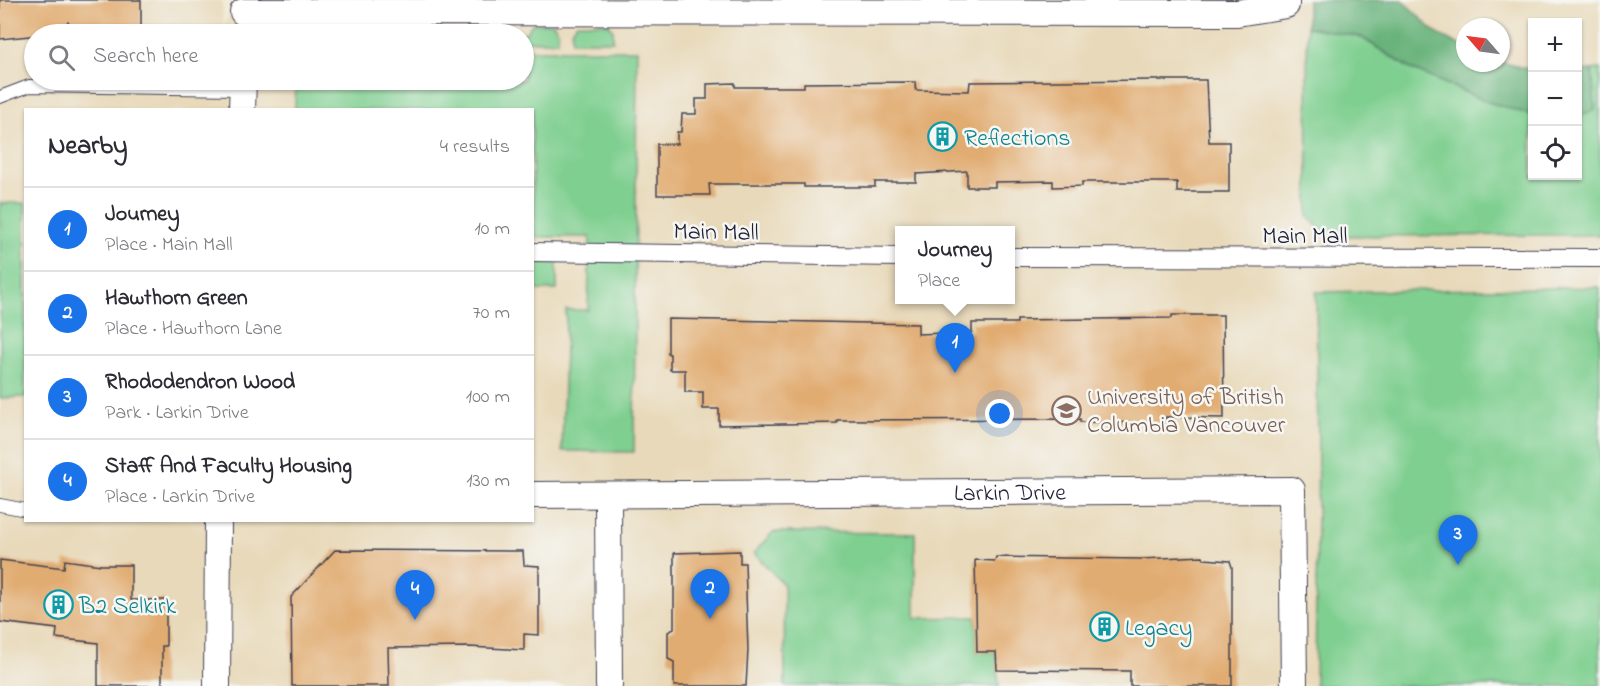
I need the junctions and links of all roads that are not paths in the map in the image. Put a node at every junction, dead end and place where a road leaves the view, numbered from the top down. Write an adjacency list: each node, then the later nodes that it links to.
1 (1286, 0): 3 (street)
2 (589, 6): 3 (street); 4 (street)
3 (930, 6)
4 (243, 16)
5 (24, 88): 8 (lane)
6 (192, 90): 7 (lane)
7 (243, 93)
8 (0, 97)
9 (534, 252): 10 (street, Main Mall)
10 (895, 257)
11 (1015, 257): 12 (street, Main Mall)
12 (1600, 258)
13 (534, 495): 14 (street, Larkin Drive)
14 (608, 495): 19 (street); 20 (street, Larkin Drive)
15 (0, 506): 16 (lane)
16 (24, 510)
17 (218, 522): 18 (street)
18 (217, 686)
19 (609, 686)
20 (1294, 686)

